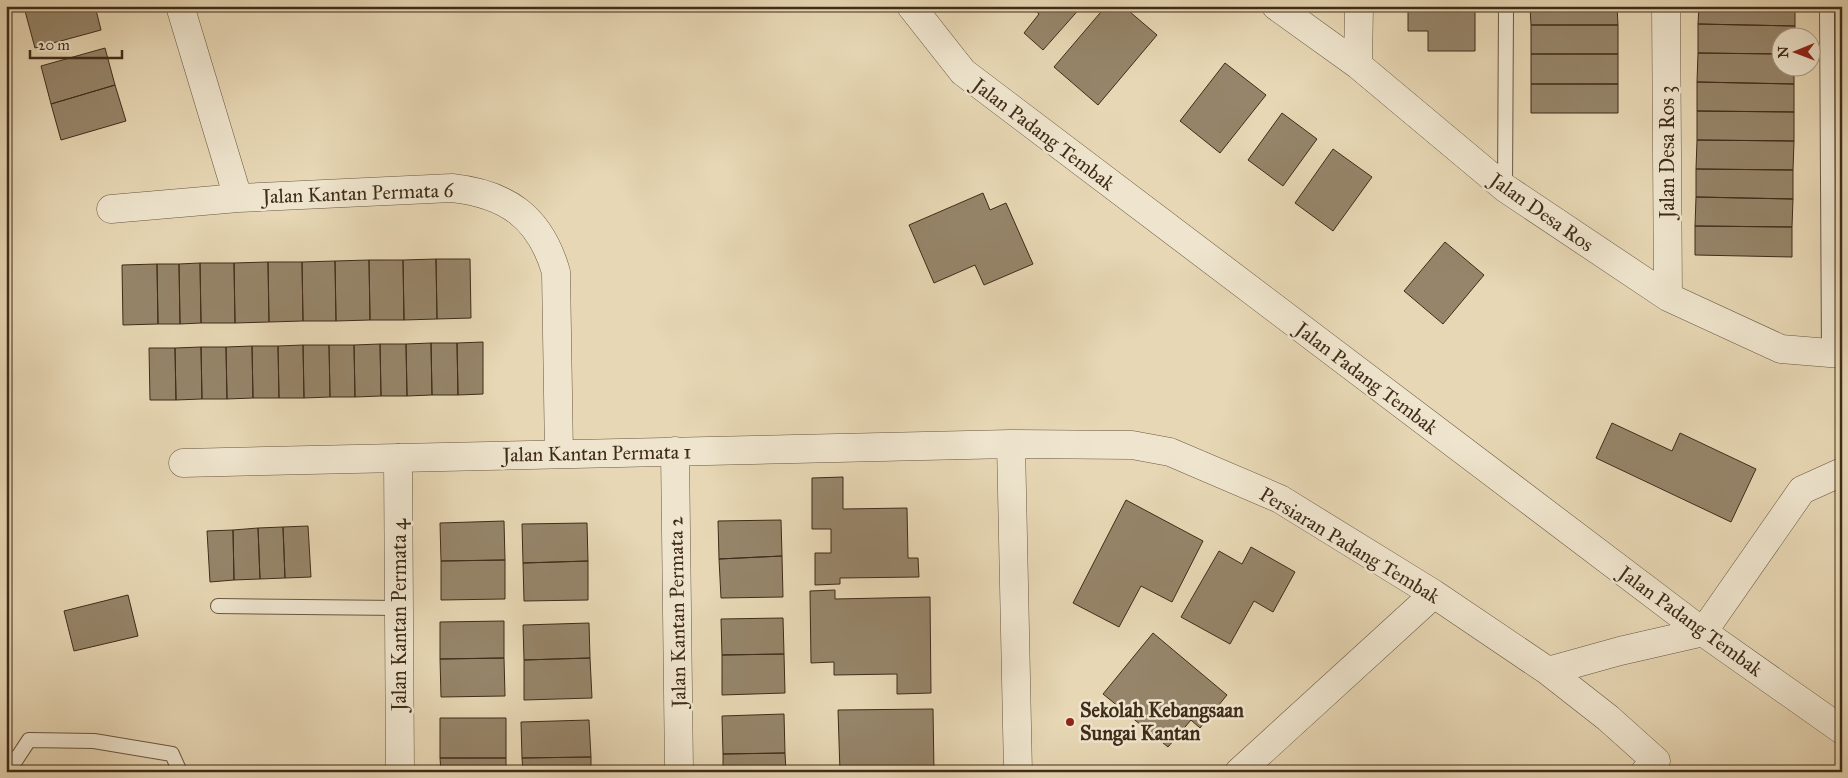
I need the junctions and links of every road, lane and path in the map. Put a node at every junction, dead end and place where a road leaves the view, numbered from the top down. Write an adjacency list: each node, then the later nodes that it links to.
1 (180, 6): 10 (street)
2 (910, 6): 23 (street, Jalan Padang Tembak)
3 (1276, 6): 8 (street, Jalan Desa Ros)
4 (1359, 6): 8 (street)
5 (1506, 6): 9 (lane)
6 (1666, 6): 12 (street, Jalan Desa Ros 3)
7 (1827, 6): 13 (lane)
8 (1358, 65): 9 (street, Jalan Desa Ros)
9 (1505, 188): 12 (street, Jalan Desa Ros)
10 (238, 198): 11 (street, Jalan Kantan Permata 6); 16 (street, Jalan Kantan Permata 6)
11 (111, 209)
12 (1668, 297): 13 (street, Jalan Desa Ros)
13 (1835, 353)
14 (1011, 444): 15 (street, Jalan Kantan Permata 1); 20 (street, Persiaran Padang Tembak); 30 (street)
15 (675, 451): 16 (street, Jalan Kantan Permata 1); 29 (street, Jalan Kantan Permata 2)
16 (559, 454): 17 (street, Jalan Kantan Permata 1)
17 (398, 458): 18 (street, Jalan Kantan Permata 1); 22 (street, Jalan Kantan Permata 4)
18 (182, 463)
19 (1842, 472): 23 (street)
20 (1434, 594): 24 (street, Persiaran Padang Tembak); 31 (street)
21 (218, 606): 22 (lane)
22 (399, 608): 28 (street, Jalan Kantan Permata 4)
23 (1703, 632): 24 (street); 25 (street, Jalan Padang Tembak)
24 (1548, 671): 32 (street, Persiaran Padang Tembak)
25 (1842, 730)
26 (8, 772): 27 (lane)
27 (180, 772)
28 (400, 772)
29 (679, 772)
30 (1018, 772)
31 (1239, 772)
32 (1646, 772)

